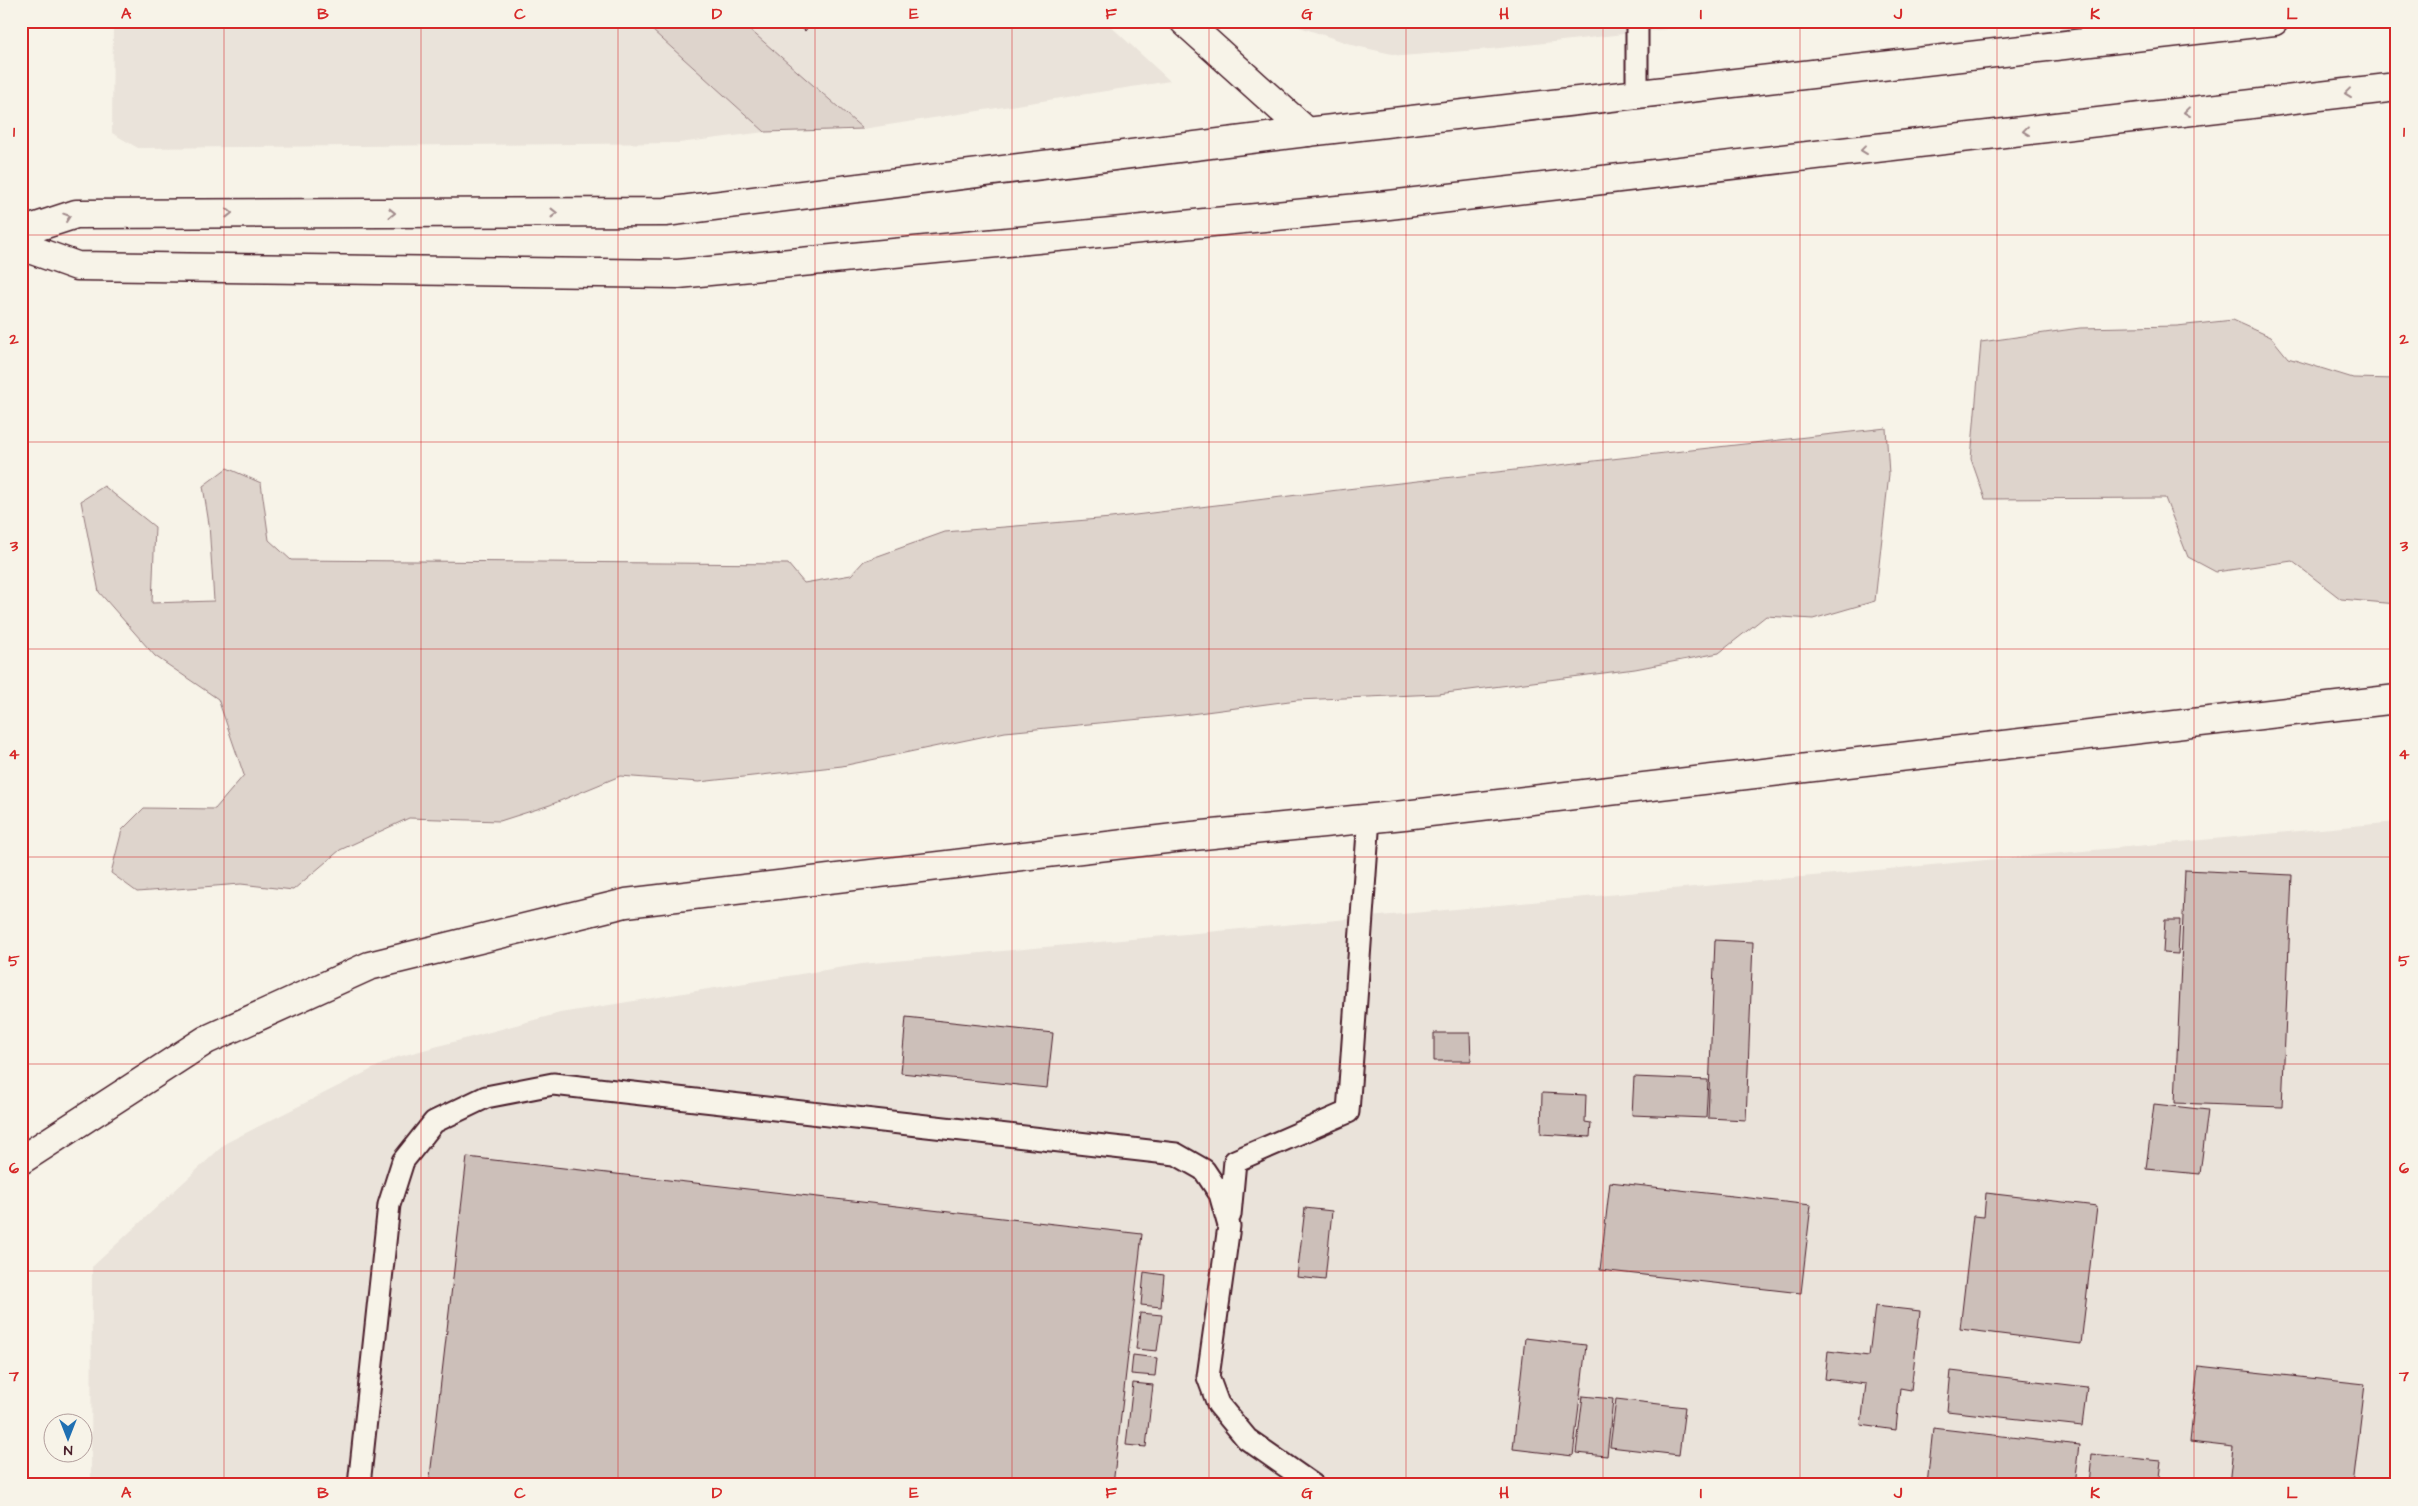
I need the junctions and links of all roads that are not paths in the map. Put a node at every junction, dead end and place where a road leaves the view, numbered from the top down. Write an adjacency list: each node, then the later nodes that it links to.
1 (1184, 21): 6 (street)
2 (1637, 21): 5 (lane)
3 (2274, 21): 5 (street)
4 (2397, 87): 8 (street, one-way to 8)
5 (1637, 94): 6 (street)
6 (1307, 132): 7 (street, one-way to 6)
7 (21, 232)
8 (21, 246)
9 (2397, 699): 10 (street)
10 (1369, 818): 11 (street); 12 (lane)
11 (21, 1160)
12 (1229, 1226): 13 (lane); 14 (lane)
13 (359, 1485)
14 (1313, 1485)

